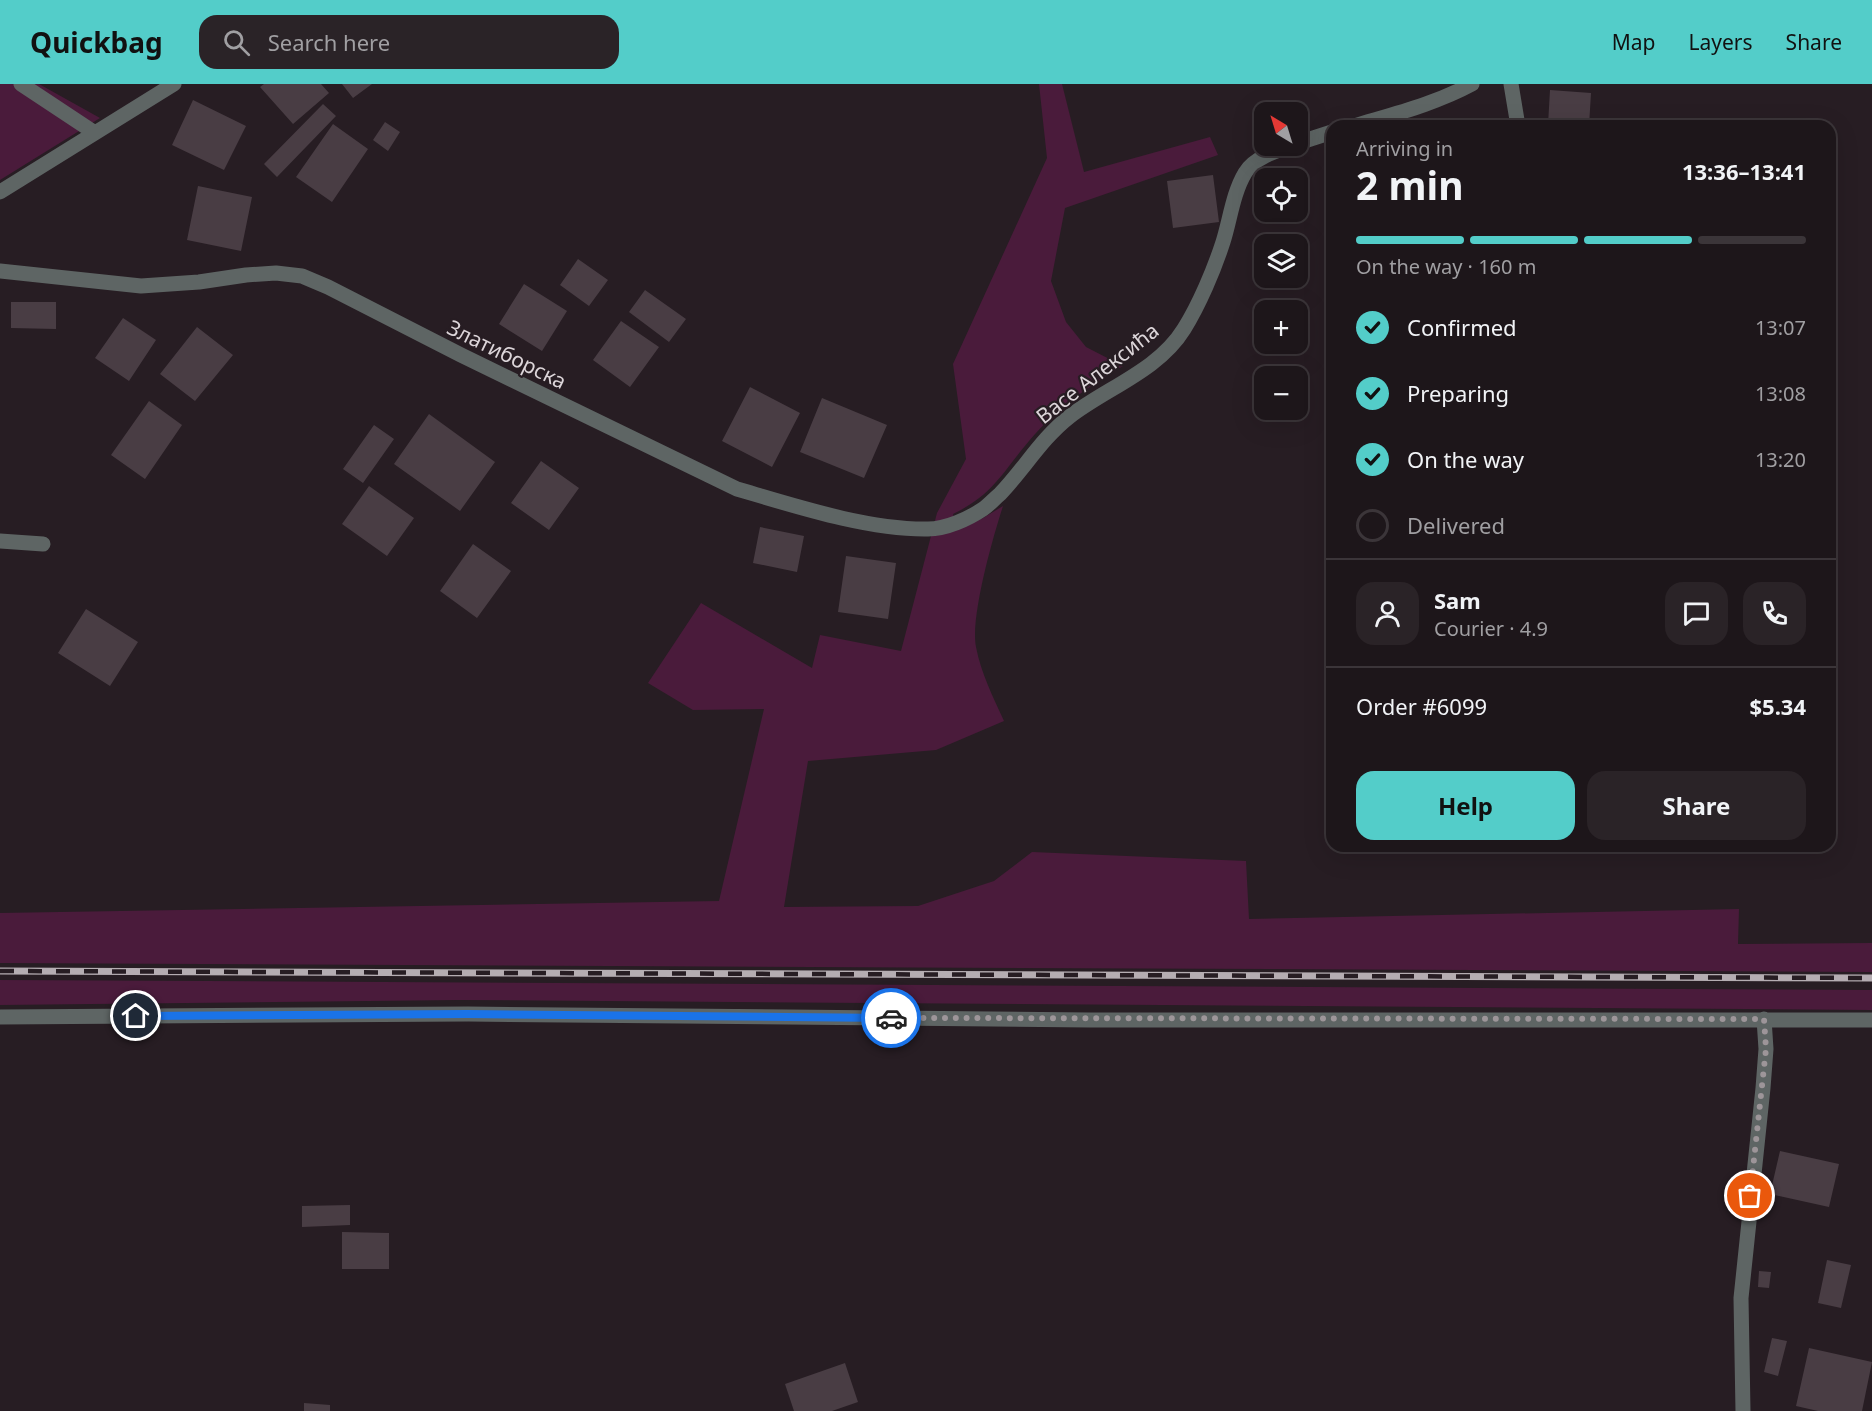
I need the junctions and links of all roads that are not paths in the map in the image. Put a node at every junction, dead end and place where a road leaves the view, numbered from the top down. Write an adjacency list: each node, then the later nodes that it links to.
1 (21, 84): 7 (street)
2 (174, 84): 7 (street)
3 (1472, 84): 5 (street)
4 (1511, 84): 6 (street)
5 (1373, 120)
6 (1517, 120)
7 (95, 133): 11 (street)
8 (1326, 134): 9 (street)
9 (1308, 140)
10 (1265, 156): 13 (street, Васе Алексића)
11 (0, 192)
12 (0, 271): 13 (street, Златиборска)
13 (984, 509)
14 (0, 541): 15 (street)
15 (43, 544)
16 (0, 1017): 17 (street)
17 (1764, 1019): 18 (street); 19 (street)
18 (1872, 1020)
19 (1743, 1411)

